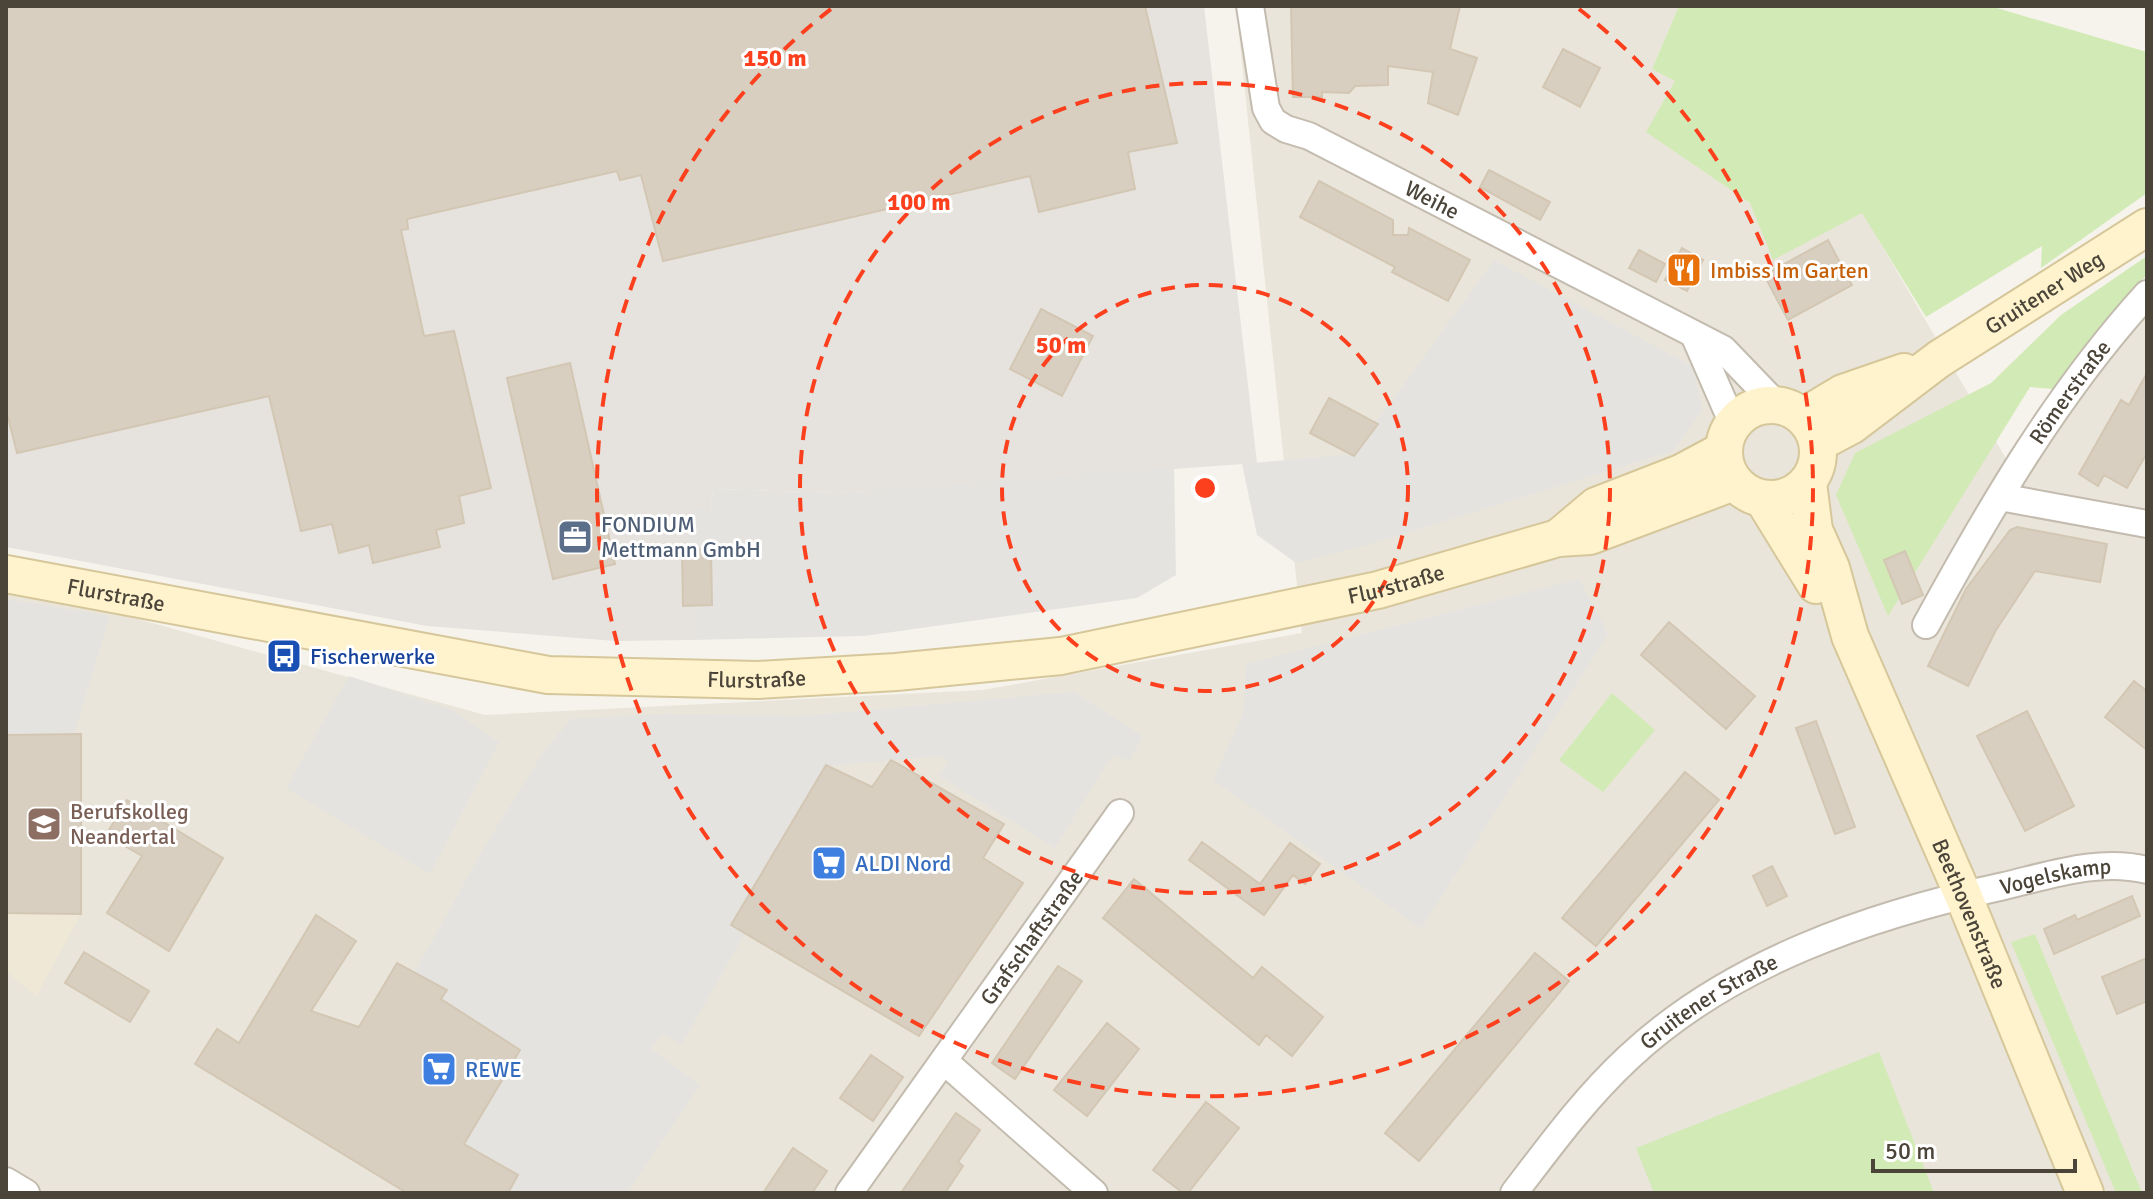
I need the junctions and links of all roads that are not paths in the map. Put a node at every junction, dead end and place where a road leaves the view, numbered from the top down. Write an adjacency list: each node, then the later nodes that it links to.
1 (1250, 6): 4 (street, Weihe)
2 (2147, 227): 5 (main road, Gruitener Weg)
3 (2147, 294): 8 (street, Römerstraße)
4 (1695, 337): 5 (street, Weihe); 6 (street)
5 (1799, 422): 6 (main road, Gruitener Weg); 7 (main road)
6 (1738, 464): 7 (main road); 10 (main road, Flurstraße); 12 (main road, Beethovenstraße)
7 (1808, 483): 12 (main road, Beethovenstraße)
8 (2000, 497): 9 (street); 11 (street, Römerstraße)
9 (2147, 524)
10 (6, 574)
11 (1926, 625)
12 (1850, 636): 15 (main road, Beethovenstraße)
13 (1120, 813): 16 (street, Grafschaftstraße)
14 (2147, 870): 15 (street, Vogelskamp)
15 (1963, 895): 21 (street, Gruitener Straße); 22 (main road, Beethovenstraße)
16 (944, 1061): 19 (street, Grafschaftstraße); 20 (street)
17 (6, 1181): 18 (street)
18 (26, 1193)
19 (849, 1193)
20 (1094, 1193)
21 (1514, 1193)
22 (2085, 1193)

